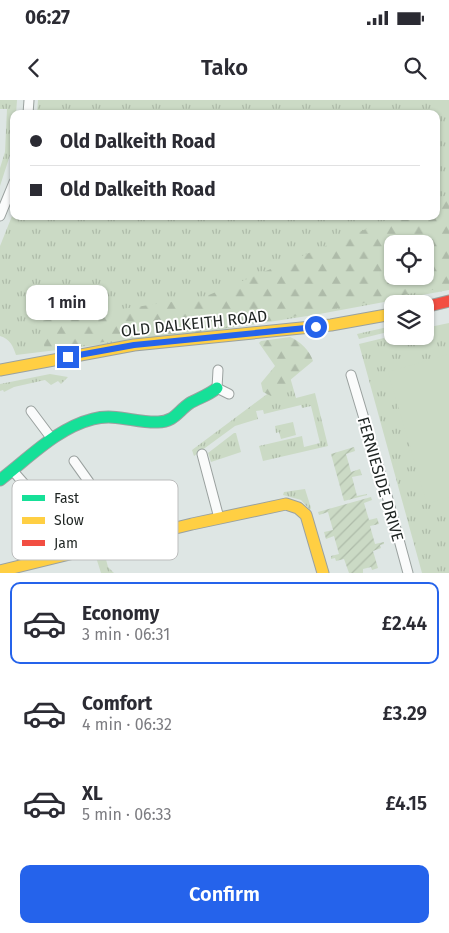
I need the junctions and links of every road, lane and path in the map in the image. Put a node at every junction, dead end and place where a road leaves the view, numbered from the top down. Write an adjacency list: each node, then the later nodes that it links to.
1 (10, 192): 2 (street)
2 (0, 216)
3 (449, 301): 4 (street)
4 (434, 305)
5 (384, 315): 7 (street, OLD DALKEITH ROAD)
6 (0, 364): 7 (street)
7 (14, 367): 8 (street, OLD DALKEITH ROAD)
8 (0, 370)
9 (218, 370): 11 (street)
10 (351, 375): 26 (street, FERNIESIDE DRIVE)
11 (217, 388): 12 (street); 14 (street)
12 (229, 394)
13 (31, 411): 14 (street)
14 (52, 440): 17 (street)
15 (202, 454): 21 (street)
16 (74, 461): 20 (street)
17 (13, 471): 18 (street); 19 (street)
18 (0, 480)
19 (21, 480)
20 (90, 480)
21 (219, 518): 22 (street); 25 (street)
22 (178, 528)
23 (45, 560): 24 (street)
24 (0, 571)
25 (322, 573)
26 (408, 573)

